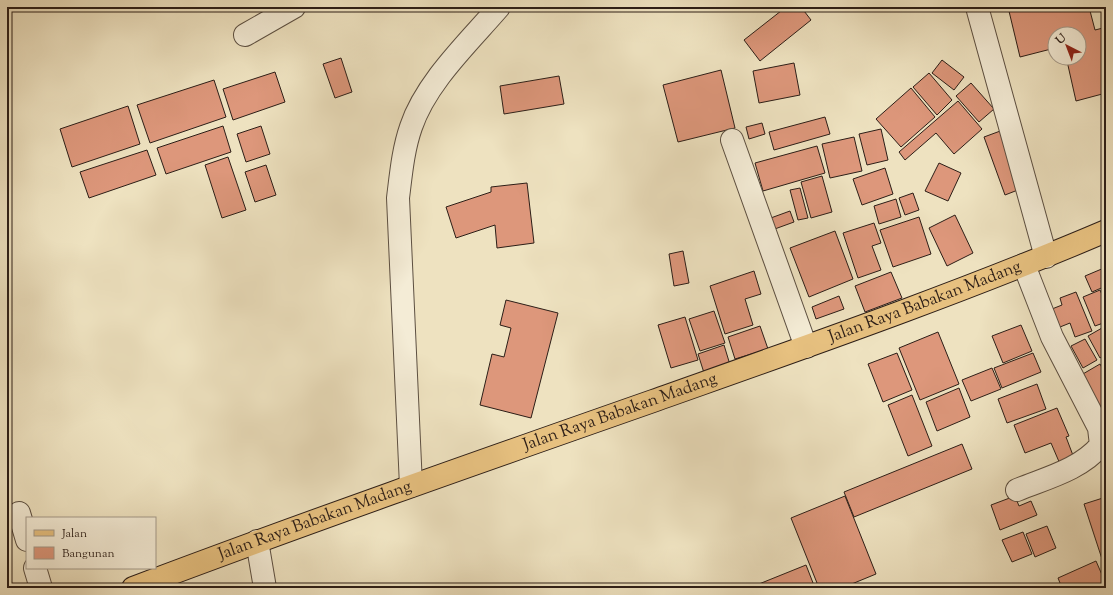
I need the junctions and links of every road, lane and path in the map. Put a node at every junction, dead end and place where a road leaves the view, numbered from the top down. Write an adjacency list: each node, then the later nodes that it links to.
1 (294, 7): 4 (street)
2 (499, 7): 10 (street)
3 (977, 7): 7 (street)
4 (245, 35)
5 (732, 140): 9 (street)
6 (1106, 231): 7 (main road, Jalan Raya Babakan Madang)
7 (1046, 257): 8 (main road, Jalan Raya Babakan Madang)
8 (1024, 265): 9 (main road, Jalan Raya Babakan Madang); 11 (street)
9 (806, 347): 10 (main road, Jalan Raya Babakan Madang)
10 (411, 486): 14 (main road, Jalan Raya Babakan Madang)
11 (1017, 490)
12 (19, 513): 13 (street)
13 (26, 537)
14 (256, 541): 17 (main road, Jalan Raya Babakan Madang); 18 (street)
15 (35, 569): 16 (street)
16 (41, 588)
17 (133, 588)
18 (265, 588)

